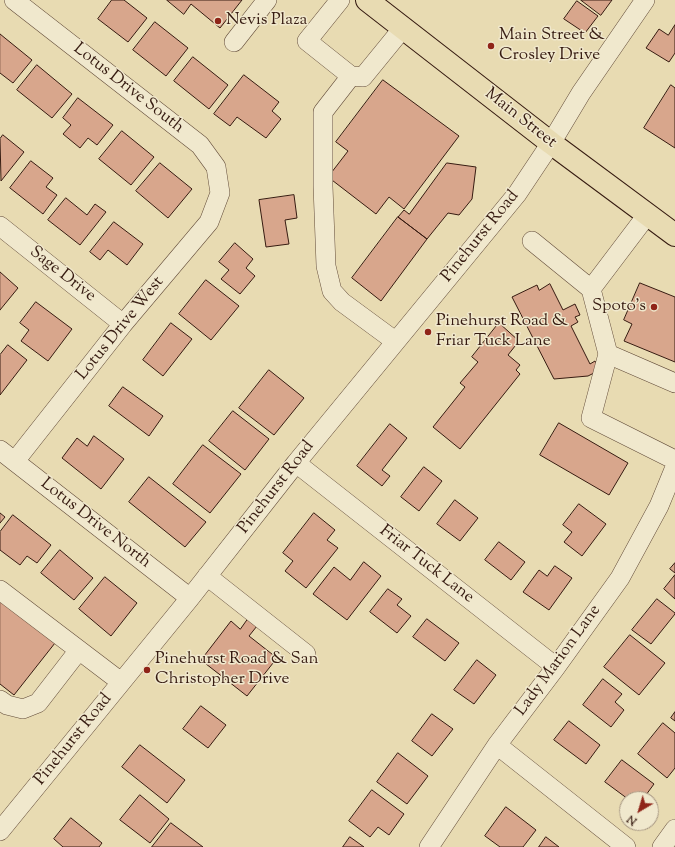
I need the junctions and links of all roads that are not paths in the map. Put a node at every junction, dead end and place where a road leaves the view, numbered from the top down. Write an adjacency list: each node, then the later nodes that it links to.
1 (14, 0): 10 (street, Lotus Drive South)
2 (267, 0): 7 (street)
3 (340, 0): 8 (street)
4 (367, 0): 6 (main road, Main Street)
5 (645, 0): 9 (street, Pinehurst Road)
6 (403, 28): 8 (street); 9 (main road, Main Street)
7 (234, 42)
8 (351, 76): 17 (street)
9 (551, 143): 11 (main road, Main Street); 17 (street, Pinehurst Road)
10 (220, 193): 16 (street, Lotus Drive West)
11 (647, 215): 13 (main road, Main Street); 15 (street)
12 (0, 226): 16 (street, Sage Drive)
13 (675, 235)
14 (532, 241): 15 (street)
15 (590, 289): 18 (street)
16 (124, 324): 20 (street, Lotus Drive West)
17 (396, 341): 22 (street, Pinehurst Road)
18 (608, 354): 19 (street); 21 (street)
19 (675, 383)
20 (7, 455): 26 (street, Lotus Drive North)
21 (675, 460)
22 (296, 463): 24 (street, Pinehurst Road); 29 (street, Friar Tuck Lane)
23 (675, 467): 29 (street, Lady Marion Lane)
24 (207, 576): 26 (street, Pinehurst Road); 28 (street)
25 (0, 590): 27 (street)
26 (190, 598): 30 (street, Pinehurst Road)
27 (79, 650): 30 (street); 31 (street)
28 (306, 654)
29 (556, 667): 32 (street, Lady Marion Lane)
30 (121, 682): 34 (street, Pinehurst Road)
31 (0, 700)
32 (497, 745): 35 (street, Lady Marion Lane); 36 (street)
33 (675, 829): 37 (street)
34 (0, 831)
35 (429, 847)
36 (626, 847)
37 (662, 847)

